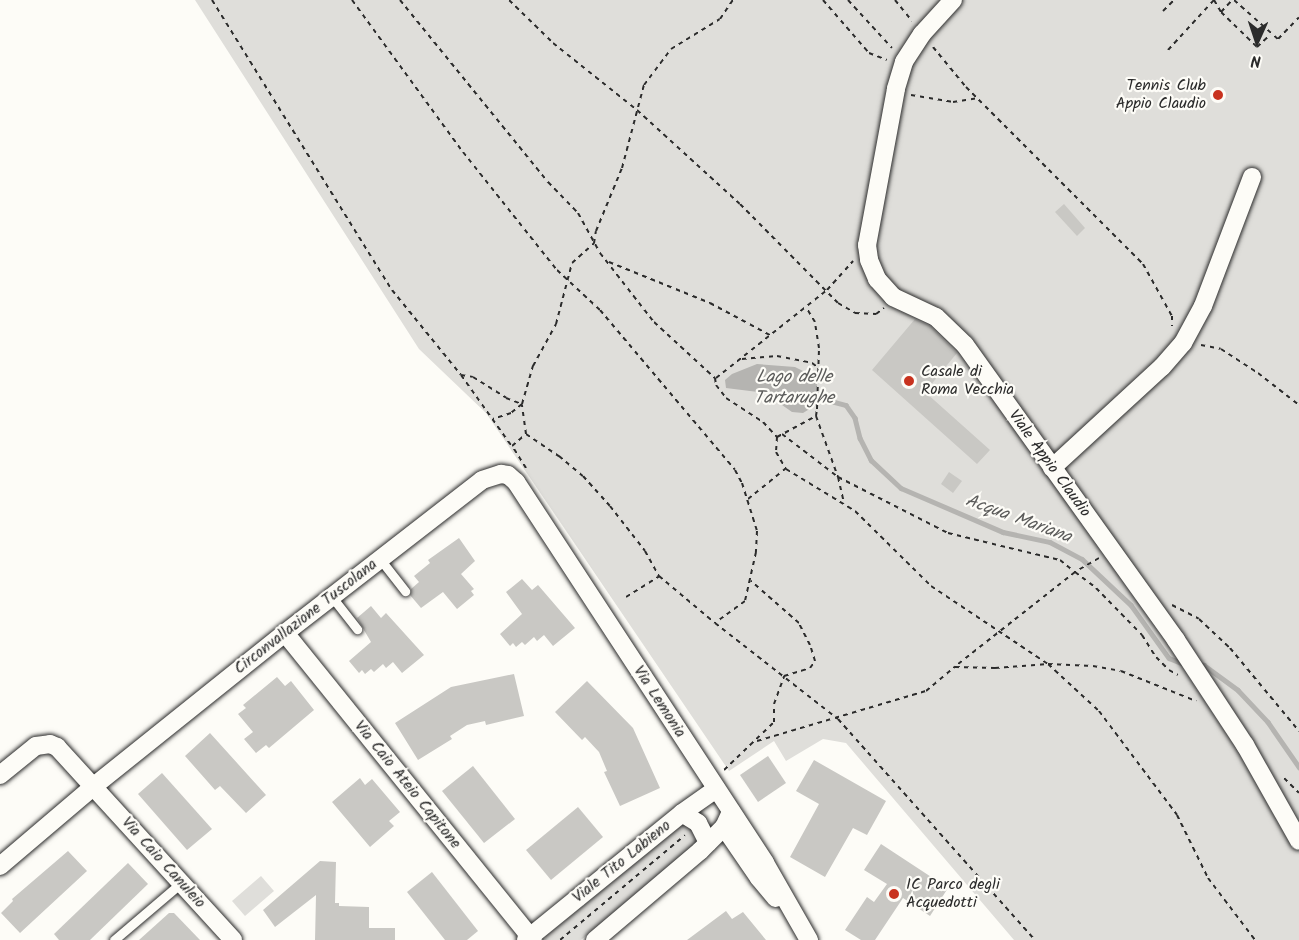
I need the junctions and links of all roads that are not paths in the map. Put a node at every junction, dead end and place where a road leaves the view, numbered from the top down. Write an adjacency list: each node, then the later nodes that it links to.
1 (953, 0): 3 (street, Viale Appio Claudio)
2 (1252, 177): 3 (street)
3 (1052, 468): 15 (street, Viale Appio Claudio)
4 (521, 489): 5 (street, Circonvallazione Tuscolana); 12 (street, Via Lemonia)
5 (380, 560): 6 (lane); 7 (street, Circonvallazione Tuscolana)
6 (405, 591)
7 (332, 597): 8 (lane); 9 (street, Circonvallazione Tuscolana)
8 (357, 629)
9 (285, 633): 11 (street, Circonvallazione Tuscolana); 19 (street, Via Caio Ateio Capitone)
10 (0, 775): 11 (street)
11 (94, 786): 17 (street, Circonvallazione Tuscolana); 18 (street, Via Caio Canuleio)
12 (717, 789): 13 (street, Viale Tito Labieno); 14 (street, Via Lemonia)
13 (682, 813): 16 (street); 19 (street, Viale Tito Labieno)
14 (728, 820): 16 (street); 23 (street, Via Lemonia)
15 (1299, 841)
16 (708, 843): 22 (street)
17 (0, 866)
18 (181, 883): 20 (lane); 21 (street, Via Caio Canuleio)
19 (529, 939)
20 (114, 940)
21 (233, 940)
22 (595, 940)
23 (809, 940)

